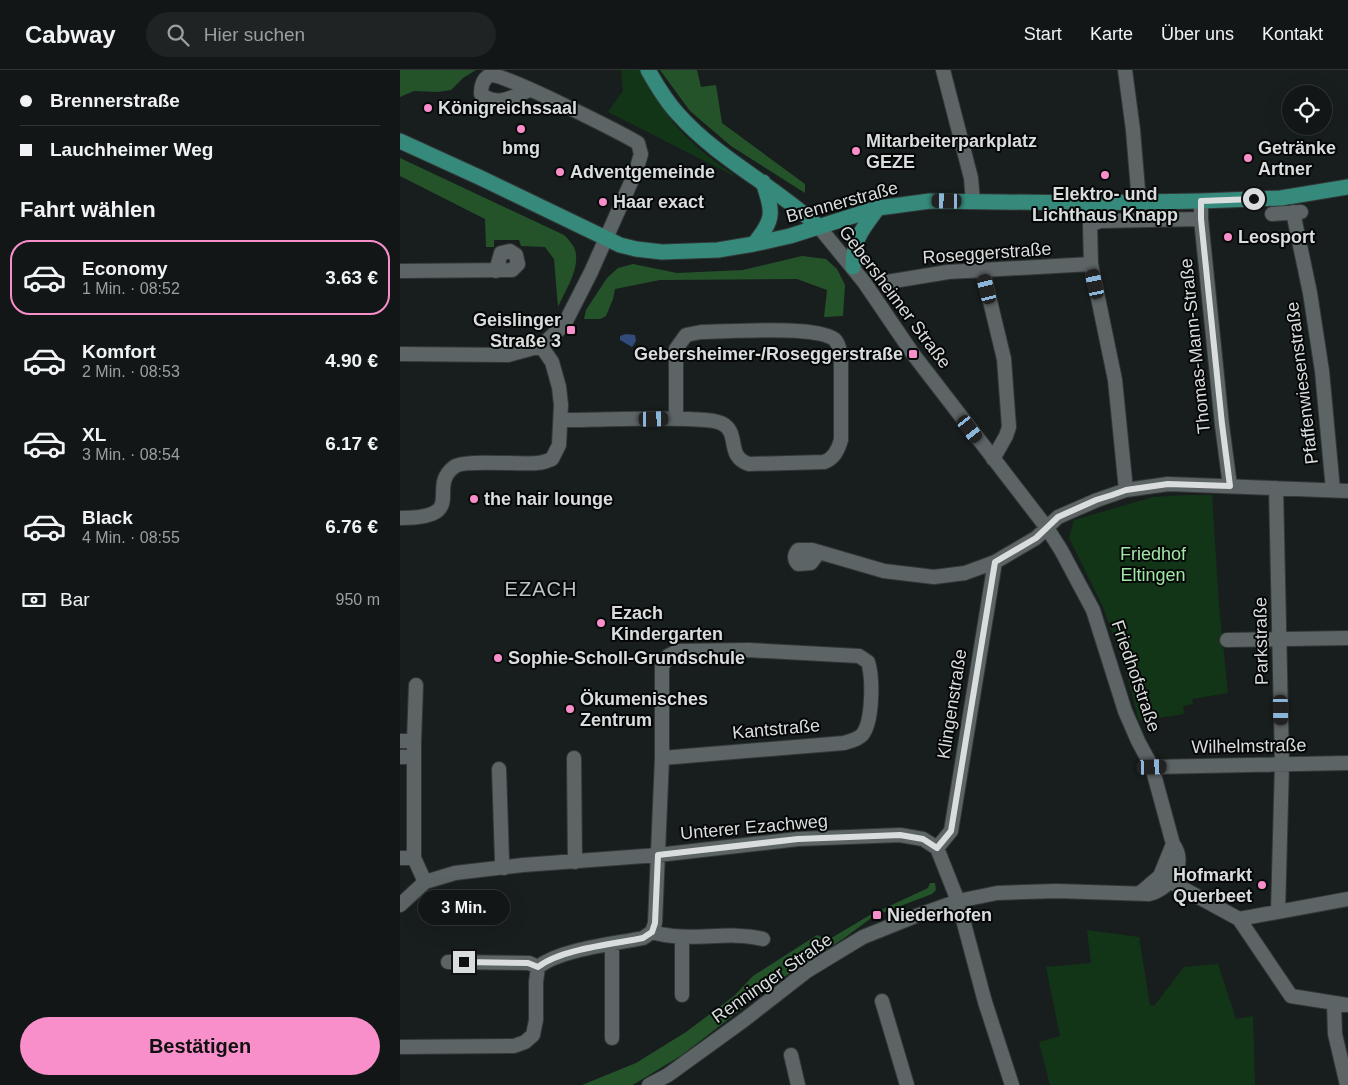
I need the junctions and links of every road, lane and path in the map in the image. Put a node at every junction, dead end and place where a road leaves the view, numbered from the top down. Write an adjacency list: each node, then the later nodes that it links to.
1 (648, 70): 6 (main road, Gebersheimer Straße)
2 (943, 70): 9 (street)
3 (1125, 70): 10 (street)
4 (530, 90): 15 (street)
5 (400, 142): 15 (main road, Brennerstraße)
6 (763, 182): 14 (main road, Gebersheimer Straße); 16 (main road)
7 (1348, 187): 8 (main road, Brennerstraße)
8 (1201, 201): 10 (main road, Brennerstraße); 13 (street, Thomas-Mann-Straße)
9 (972, 202): 10 (main road, Brennerstraße); 11 (main road, Brennerstraße)
10 (1139, 202)
11 (878, 208): 14 (main road, Brennerstraße); 18 (main road)
12 (1272, 214): 31 (street, Pfaffenwiesenstraße)
13 (1201, 219): 17 (street); 28 (street, Thomas-Mann-Straße)
14 (819, 226): 16 (main road, Brennerstraße); 18 (street, Gebersheimer Straße)
15 (606, 239): 16 (main road, Brennerstraße); 23 (street)
16 (754, 244)
17 (1091, 264): 21 (street, Roseggerstraße); 30 (street)
18 (852, 267): 27 (street, Gebersheimer Straße)
19 (496, 270): 20 (street)
20 (400, 271)
21 (982, 272): 22 (street, Roseggerstraße); 27 (street)
22 (887, 282)
23 (541, 346): 24 (street); 26 (street)
24 (400, 354)
25 (676, 419): 25 (street); 26 (street)
26 (562, 420): 33 (street)
27 (993, 459): 34 (street, Gebersheimer Straße)
28 (1230, 486): 29 (street); 30 (street)
29 (1276, 488): 31 (street); 38 (street, Parkstraße)
30 (1126, 490): 34 (street)
31 (1333, 490): 32 (street)
32 (1348, 491)
33 (400, 518)
34 (1047, 528): 36 (street); 47 (street, Friedhofstraße)
35 (819, 552): 36 (street)
36 (995, 562): 50 (street, Klingenstraße)
37 (1348, 638): 38 (street)
38 (1280, 639): 39 (street); 46 (street, Parkstraße)
39 (1227, 640)
40 (416, 685): 41 (street)
41 (407, 741): 42 (street)
42 (407, 757): 49 (street)
43 (574, 758): 53 (street)
44 (662, 758): 44 (street, Kantstraße); 51 (street)
45 (1348, 762): 46 (street, Wilhelmstraße)
46 (1282, 763): 47 (street, Wilhelmstraße); 60 (street, Parkstraße)
47 (1152, 767): 55 (street, Friedhofstraße)
48 (499, 769): 54 (street)
49 (407, 794): 52 (street)
50 (937, 848): 51 (street, Unterer Ezachweg); 58 (street)
51 (658, 855): 53 (street, Unterer Ezachweg); 62 (street)
52 (407, 858): 56 (street)
53 (574, 862): 54 (street, Unterer Ezachweg)
54 (504, 868): 56 (street, Unterer Ezachweg)
55 (1165, 879): 58 (street, Renninger Straße); 61 (street)
56 (425, 882): 59 (street, Unterer Ezachweg)
57 (1348, 899): 60 (street)
58 (958, 902): 75 (street, Renninger Straße); 78 (street)
59 (400, 905)
60 (1278, 912): 61 (street)
61 (1239, 919): 70 (street)
62 (652, 932): 63 (street); 65 (street)
63 (682, 937): 64 (street); 68 (street)
64 (763, 939)
65 (612, 945): 67 (street); 72 (street)
66 (448, 962): 67 (street)
67 (538, 967): 73 (street)
68 (682, 995)
69 (882, 1001): 77 (street)
70 (1334, 1003): 71 (street); 79 (street)
71 (1348, 1005)
72 (612, 1038)
73 (400, 1048)
74 (791, 1055): 76 (street)
75 (649, 1085)
76 (798, 1085)
77 (907, 1085)
78 (1012, 1085)
79 (1347, 1085)

